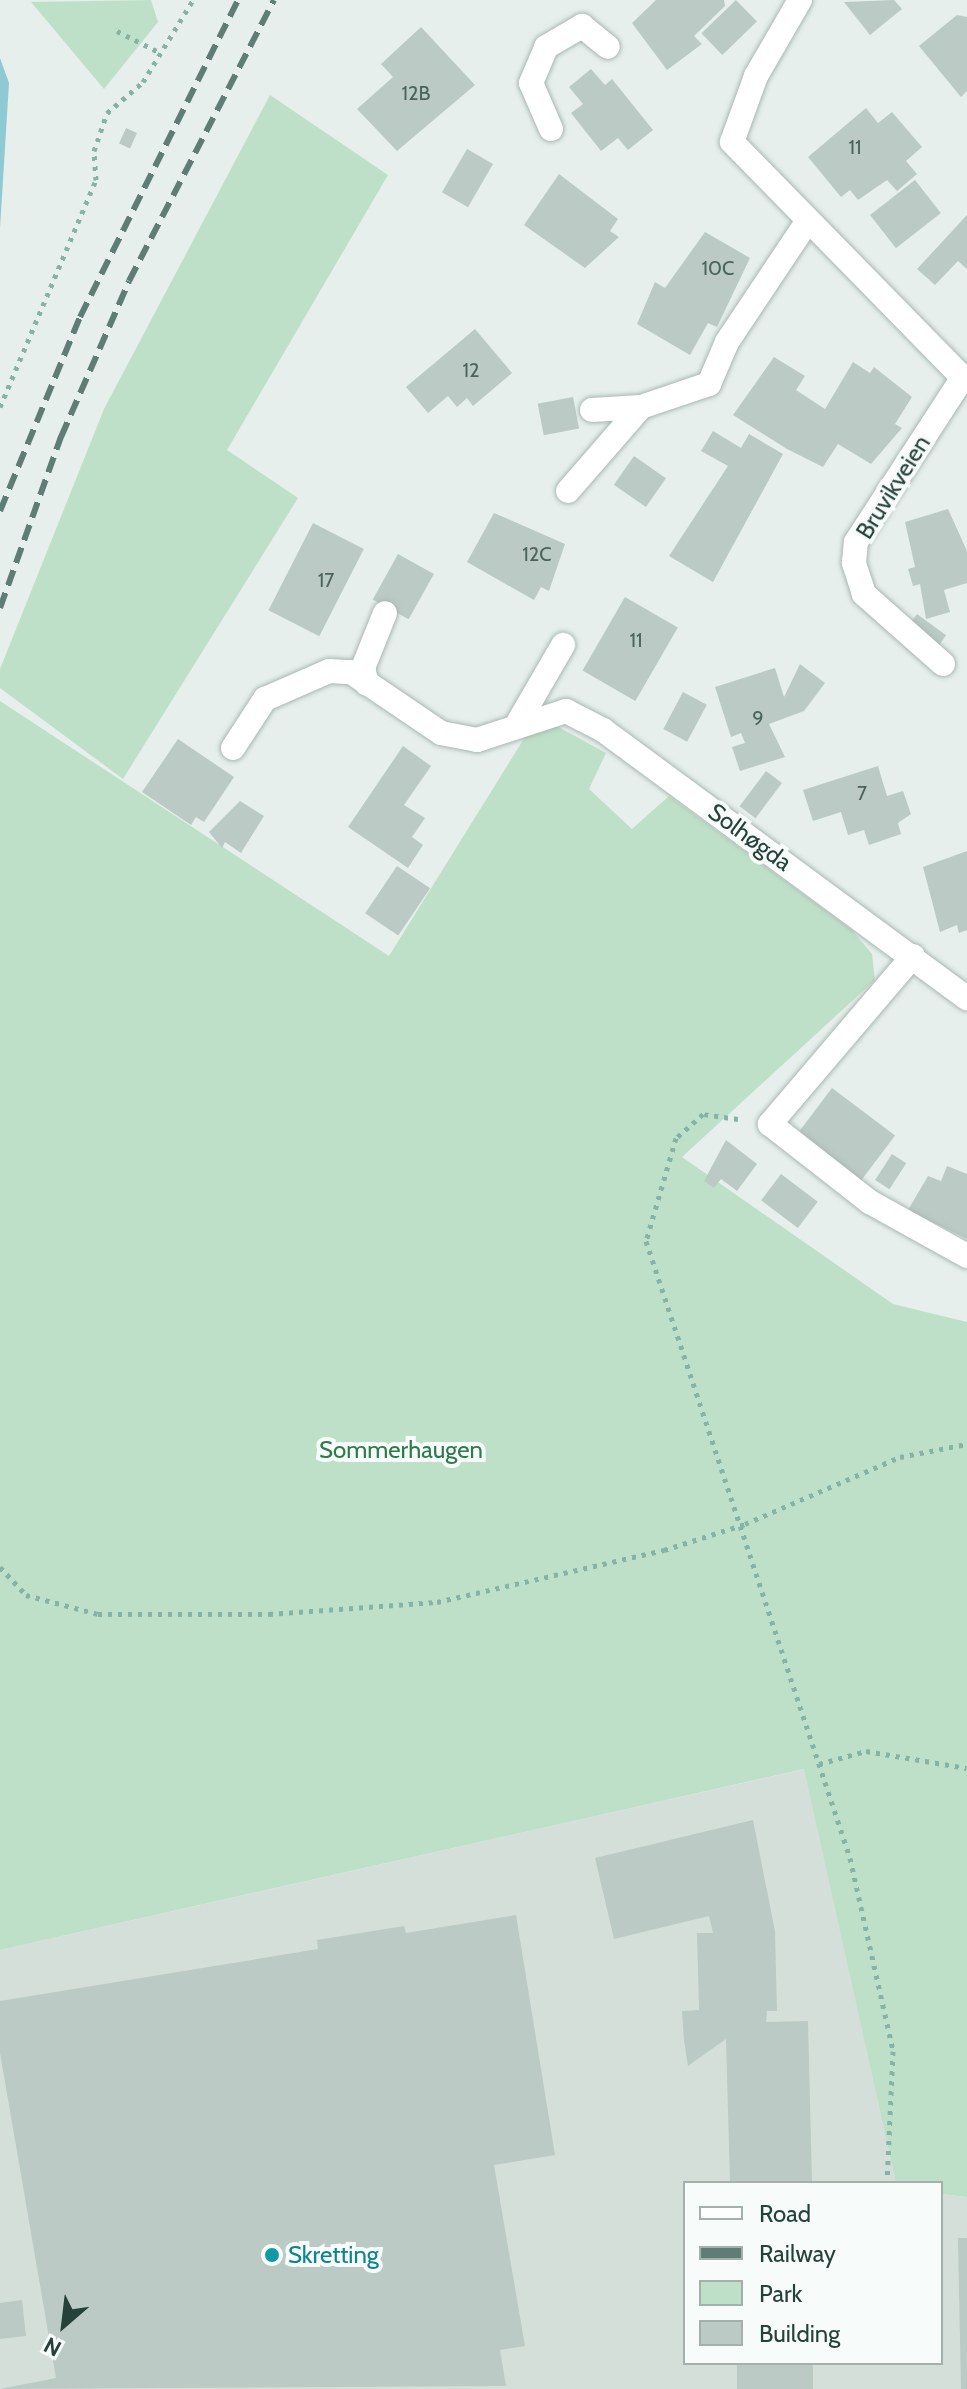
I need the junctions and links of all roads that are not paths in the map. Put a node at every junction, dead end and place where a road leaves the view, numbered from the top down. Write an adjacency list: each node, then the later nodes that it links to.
1 (800, 0): 4 (street, Bruvikveien)
2 (608, 47): 3 (street)
3 (551, 129)
4 (807, 222): 5 (street, Bruvikveien); 6 (street)
5 (965, 380): 11 (street, Bruvikveien)
6 (641, 407): 7 (street); 8 (street)
7 (592, 410)
8 (568, 491)
9 (385, 613): 12 (street)
10 (563, 645): 13 (street)
11 (943, 664)
12 (367, 684): 13 (street, Solhøgda); 14 (street, Solhøgda)
13 (519, 721): 15 (street, Solhøgda)
14 (233, 748)
15 (913, 956): 16 (street, Solhøgda); 17 (street)
16 (967, 998)
17 (967, 1256)

